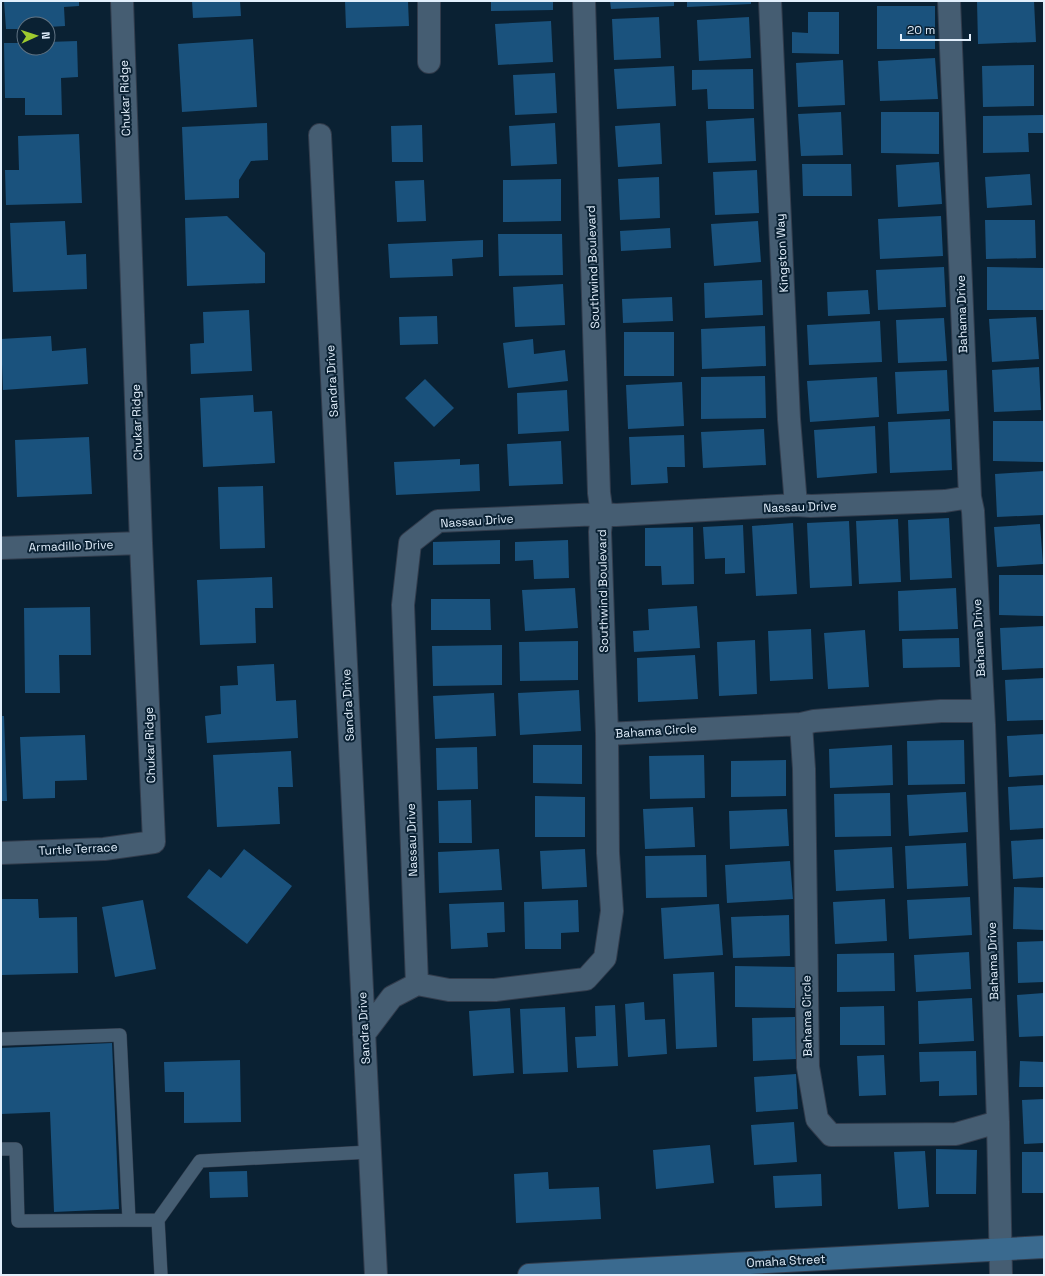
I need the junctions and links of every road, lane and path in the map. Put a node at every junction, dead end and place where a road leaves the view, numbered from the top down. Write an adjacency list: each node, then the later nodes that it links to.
1 (122, 1): 11 (street, Chukar Ridge)
2 (428, 1): 6 (street)
3 (584, 1): 10 (street, Southwind Boulevard)
4 (770, 1): 9 (street, Kingston Way)
5 (949, 1): 8 (street, Bahama Drive)
6 (429, 62)
7 (320, 135): 19 (street, Sandra Drive)
8 (970, 497): 9 (street, Nassau Drive); 13 (street, Bahama Drive)
9 (796, 505): 10 (street, Nassau Drive)
10 (602, 514): 15 (street, Southwind Boulevard); 18 (street, Nassau Drive)
11 (141, 543): 12 (street, Armadillo Drive); 16 (street, Chukar Ridge)
12 (1, 548)
13 (983, 711): 14 (street, Bahama Circle); 21 (street, Bahama Drive)
14 (801, 724): 15 (street, Bahama Circle); 21 (street, Bahama Circle)
15 (607, 734): 18 (street, Southwind Boulevard)
16 (154, 842): 17 (street, Turtle Terrace)
17 (1, 852)
18 (417, 984): 19 (street)
19 (364, 1034): 23 (street, Sandra Drive)
20 (1, 1039): 24 (lane)
21 (998, 1122): 27 (street, Bahama Drive)
22 (1, 1150): 24 (lane)
23 (370, 1152): 25 (lane); 29 (street, Sandra Drive)
24 (129, 1220): 25 (lane)
25 (158, 1220): 28 (lane)
26 (1044, 1247): 27 (main road, Omaha Street)
27 (1000, 1250): 30 (main road, Omaha Street); 31 (street, Bahama Drive)
28 (161, 1275)
29 (376, 1275)
30 (529, 1275)
31 (1001, 1275)

